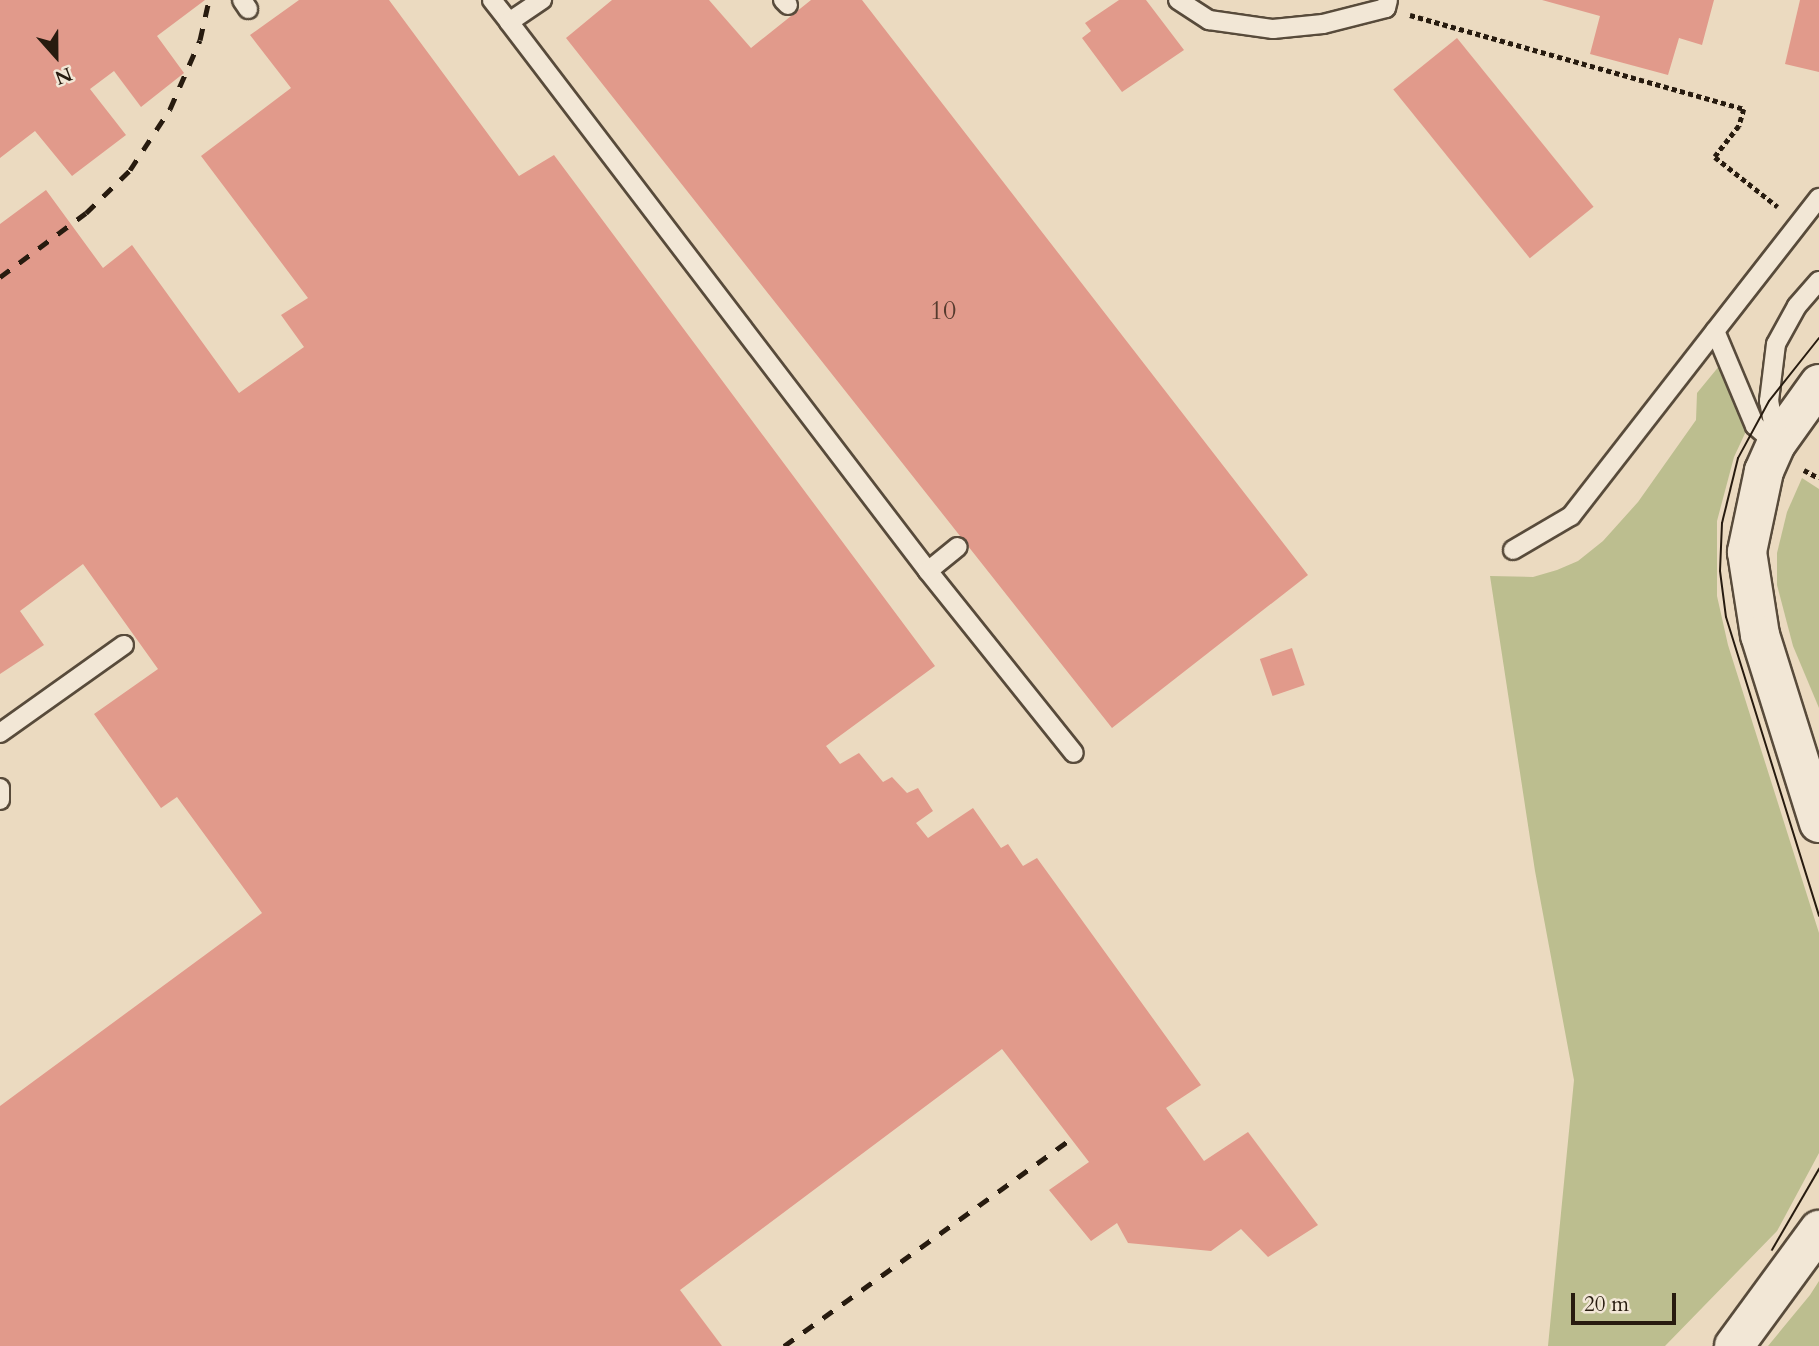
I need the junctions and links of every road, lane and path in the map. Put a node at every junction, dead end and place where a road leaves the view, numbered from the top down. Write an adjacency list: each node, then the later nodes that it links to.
1 (492, 0): 5 (lane)
2 (542, 0): 5 (lane)
3 (1178, 0): 4 (lane)
4 (1387, 4): 7 (path)
5 (509, 22): 14 (lane)
6 (1819, 198): 7 (lane)
7 (1799, 224): 9 (lane)
8 (1819, 281): 11 (lane)
9 (1716, 331): 11 (lane); 13 (lane)
10 (1819, 384): 11 (street)
11 (1776, 444): 18 (street)
12 (958, 547): 14 (lane)
13 (1513, 550)
14 (928, 571): 17 (lane)
15 (124, 645): 16 (lane)
16 (0, 733)
17 (1074, 753)
18 (1812, 780): 21 (street)
19 (0, 788): 20 (lane)
20 (0, 800)
21 (1819, 823)
22 (1819, 1230): 23 (street)
23 (1734, 1346)

